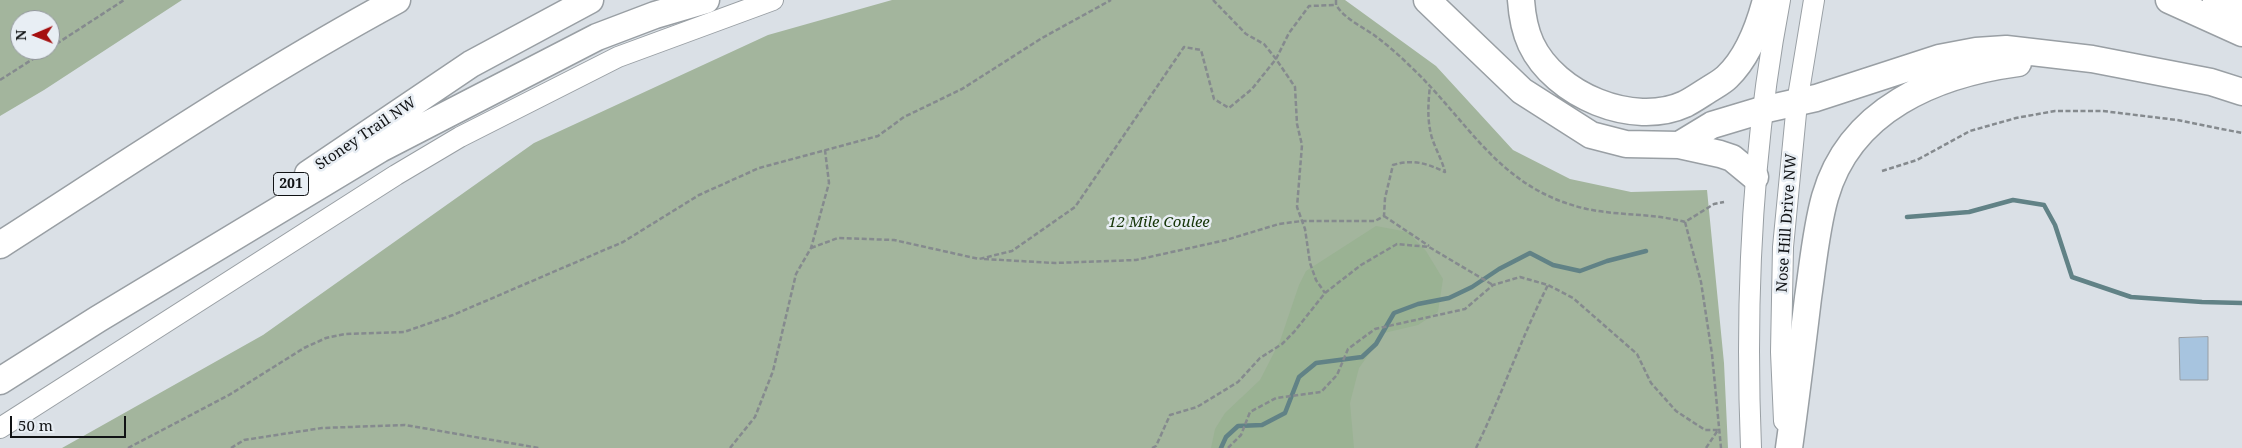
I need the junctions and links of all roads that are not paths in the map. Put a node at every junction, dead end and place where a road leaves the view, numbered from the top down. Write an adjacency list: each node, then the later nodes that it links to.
1 (397, 0): 20 (highway)
2 (590, 0): 23 (highway, Stoney Trail NW / 201)
3 (706, 0): 23 (highway)
4 (773, 0): 24 (street)
5 (1427, 0): 18 (highway)
6 (1521, 0): 7 (highway)
7 (1766, 0)
8 (1780, 0): 17 (street)
9 (1814, 0): 16 (street, Nose Hill Drive NW)
10 (2169, 0): 13 (highway)
11 (2216, 0): 12 (highway)
12 (2242, 14)
13 (2242, 33)
14 (2092, 59): 15 (highway); 16 (highway); 26 (highway)
15 (2242, 92)
16 (1797, 103): 17 (highway); 26 (street, Nose Hill Drive NW)
17 (1762, 110): 18 (highway); 19 (street)
18 (1679, 145): 19 (highway)
19 (1755, 177): 25 (street)
20 (78, 196): 21 (highway); 22 (highway)
21 (0, 232)
22 (0, 245)
23 (0, 381)
24 (0, 428)
25 (1751, 448)
26 (1788, 448)

